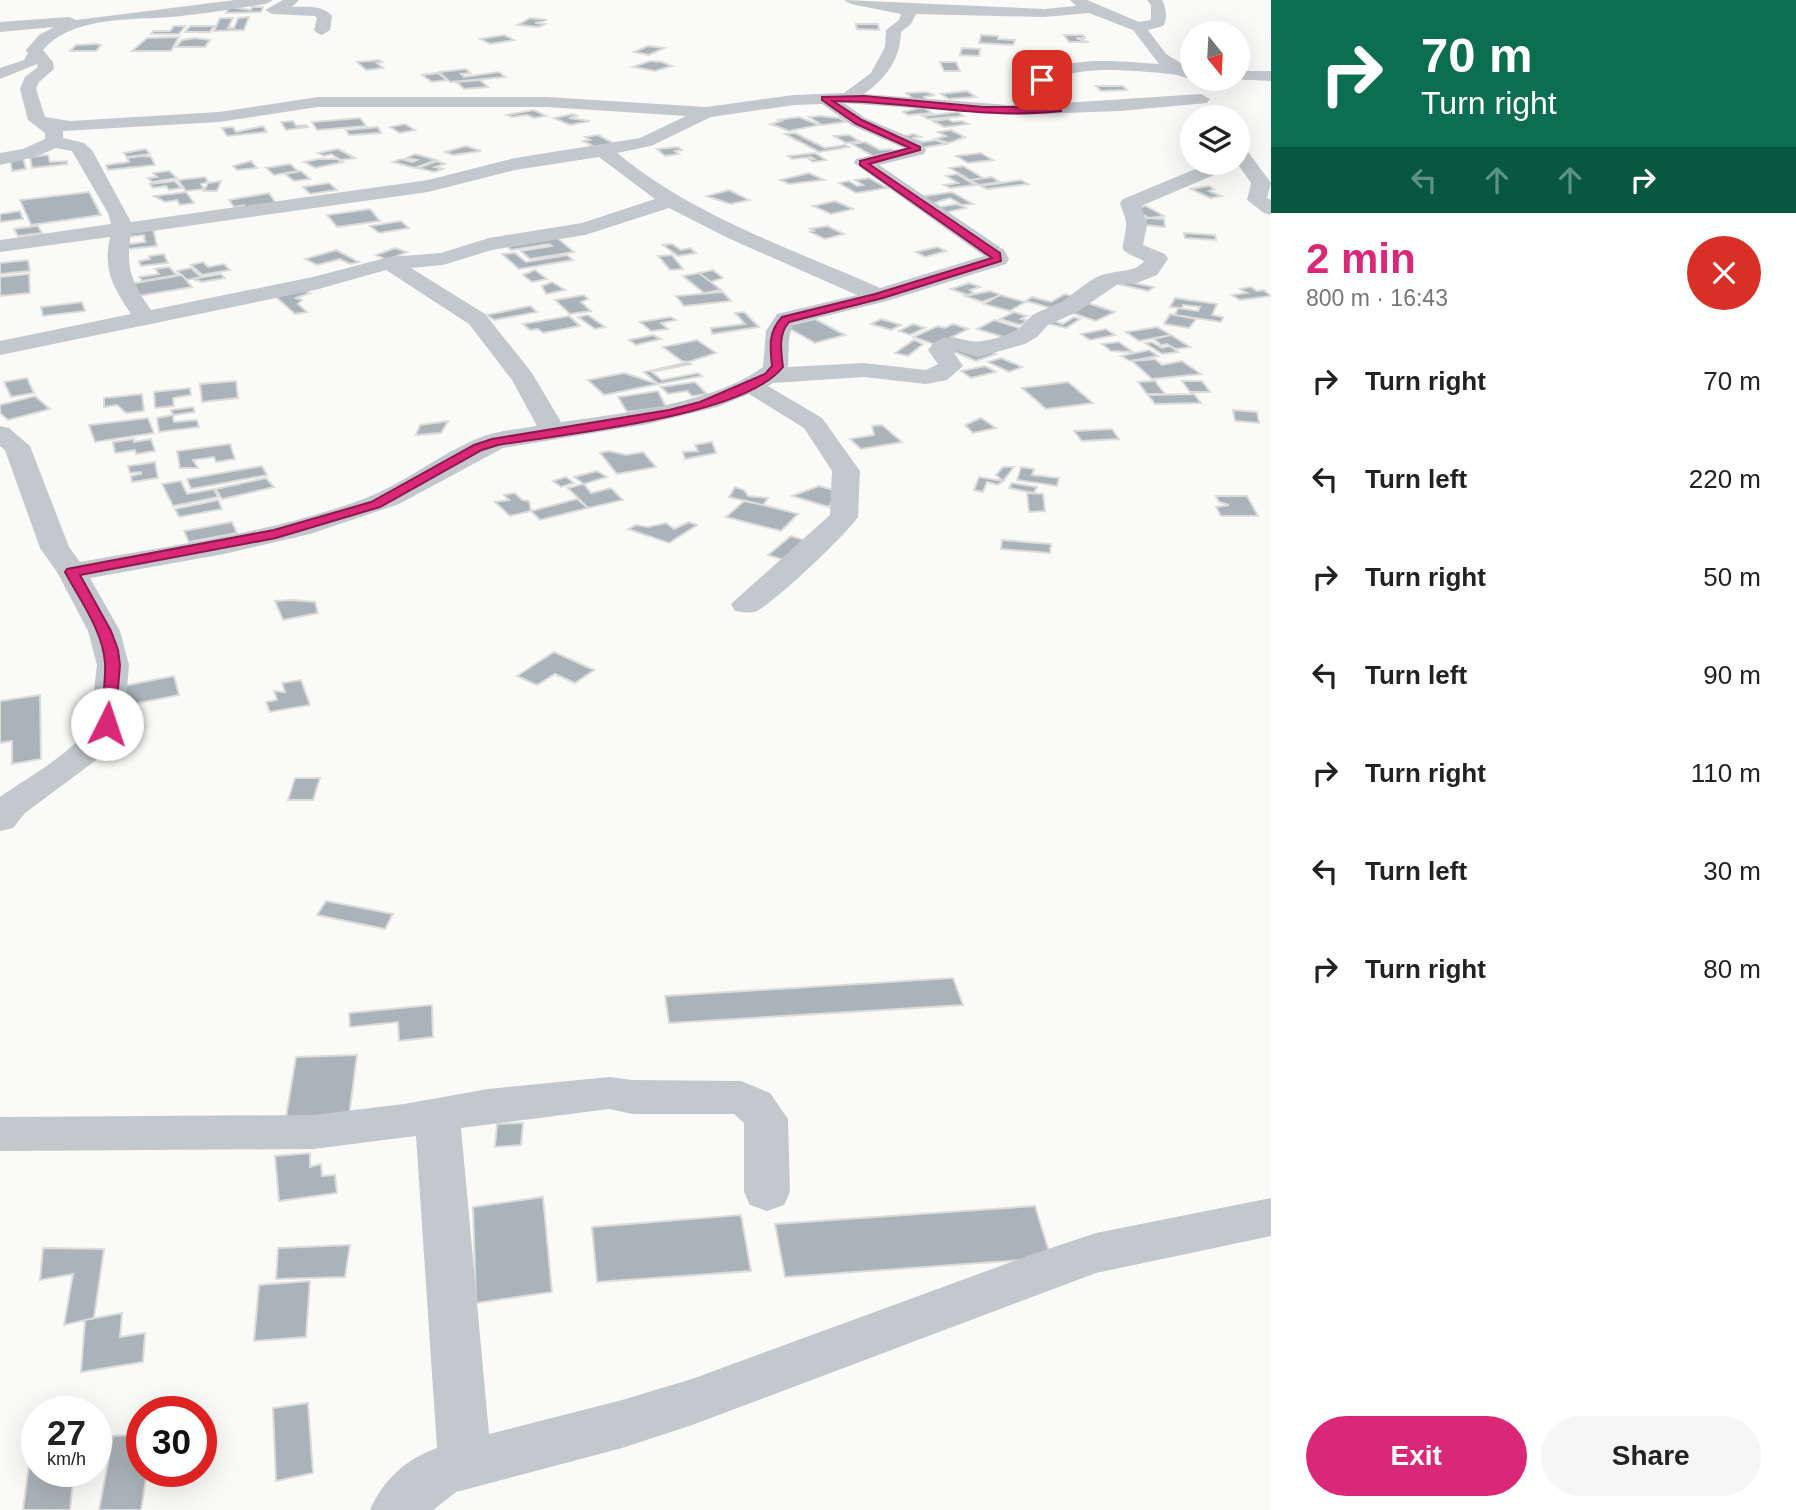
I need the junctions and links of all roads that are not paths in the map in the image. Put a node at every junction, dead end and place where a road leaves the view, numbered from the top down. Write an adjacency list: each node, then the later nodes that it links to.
1 (266, 0): 8 (street)
2 (292, 0): 11 (street)
3 (851, 0): 6 (street)
4 (1077, 0): 7 (street)
5 (1154, 0): 10 (street)
6 (904, 9): 7 (street); 22 (street)
7 (1091, 9): 10 (street)
8 (97, 19): 9 (street); 12 (street)
9 (0, 27): 12 (street)
10 (1138, 27): 14 (street)
11 (322, 30)
12 (56, 32): 13 (street)
13 (36, 53): 15 (street); 20 (street)
14 (1180, 69)
15 (0, 74)
16 (1180, 74): 25 (street)
17 (1250, 76): 18 (street)
18 (1271, 76)
19 (0, 87): 20 (street)
20 (28, 88): 27 (street)
21 (1197, 91): 23 (street)
22 (836, 98): 25 (street); 26 (street); 38 (street)
23 (1201, 99): 24 (street); 25 (street)
24 (1205, 105)
25 (1058, 109)
26 (706, 113): 27 (street); 29 (street)
27 (45, 124): 28 (street)
28 (54, 142): 30 (street); 35 (street)
29 (603, 151): 33 (street); 35 (street)
30 (0, 159)
31 (1250, 167): 34 (street)
32 (1197, 175): 41 (street)
33 (672, 200): 37 (street); 38 (street)
34 (1271, 209)
35 (122, 227): 36 (street); 39 (street)
36 (0, 246)
37 (389, 263): 39 (street); 42 (street)
38 (879, 296): 41 (street)
39 (146, 319): 40 (street)
40 (0, 348)
41 (761, 380): 42 (street); 45 (street)
42 (553, 432): 44 (street)
43 (0, 434): 44 (street)
44 (72, 572): 46 (street)
45 (746, 604)
46 (0, 820)
47 (437, 1116): 48 (street); 49 (street); 51 (street)
48 (0, 1134)
49 (767, 1192)
50 (1271, 1217): 51 (street)
51 (465, 1465): 52 (street)
52 (398, 1510)

